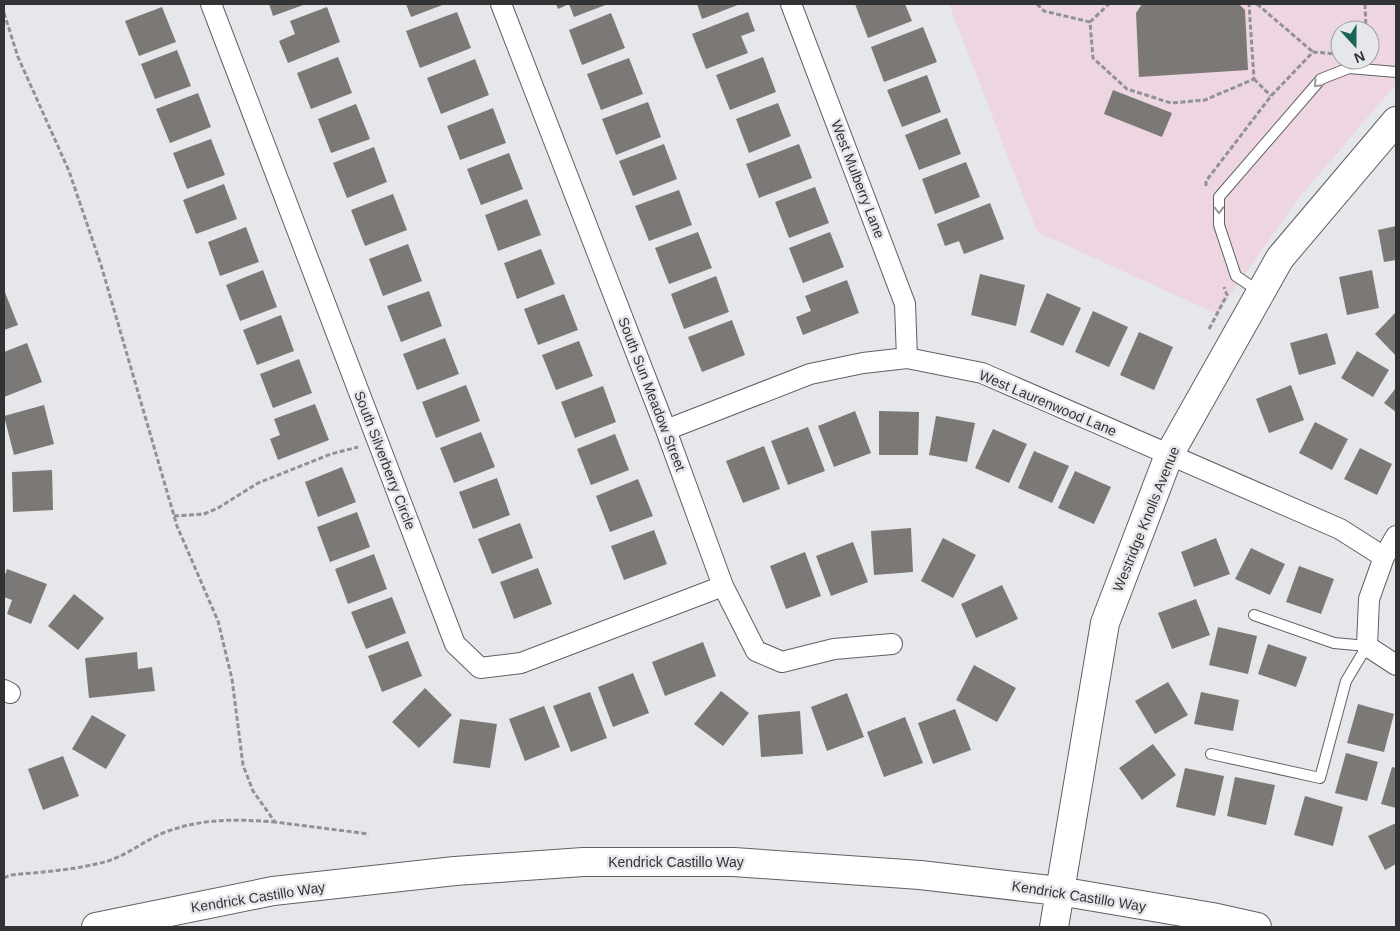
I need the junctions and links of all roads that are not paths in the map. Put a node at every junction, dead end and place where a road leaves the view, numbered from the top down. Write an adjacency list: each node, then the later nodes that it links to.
1 (211, 4): 12 (street, South Silverberry Circle)
2 (501, 4): 8 (street, South Sun Meadow Street)
3 (790, 4): 7 (street, West Mulberry Lane)
4 (1396, 72): 6 (lane, one-way to 6)
5 (1396, 121): 6 (main road, Westridge Knolls Avenue)
6 (1261, 292): 9 (main road, Westridge Knolls Avenue)
7 (907, 358): 8 (street, West Laurenwood Lane); 9 (street, West Laurenwood Lane)
8 (666, 430): 12 (street, South Sun Meadow Street)
9 (1169, 455): 11 (street, West Laurenwood Lane); 18 (main road, Westridge Knolls Avenue)
10 (1396, 536): 11 (street)
11 (1384, 557): 15 (street)
12 (723, 586): 14 (street, South Sun Meadow Street)
13 (1254, 615): 15 (lane)
14 (892, 644)
15 (1367, 646): 16 (street); 17 (lane)
16 (1396, 665)
17 (1211, 754)
18 (1059, 891): 19 (main road, Kendrick Castillo Way); 20 (main road, Westridge Knolls Avenue); 21 (main road, Kendrick Castillo Way)
19 (96, 927)
20 (1054, 927)
21 (1257, 927)

